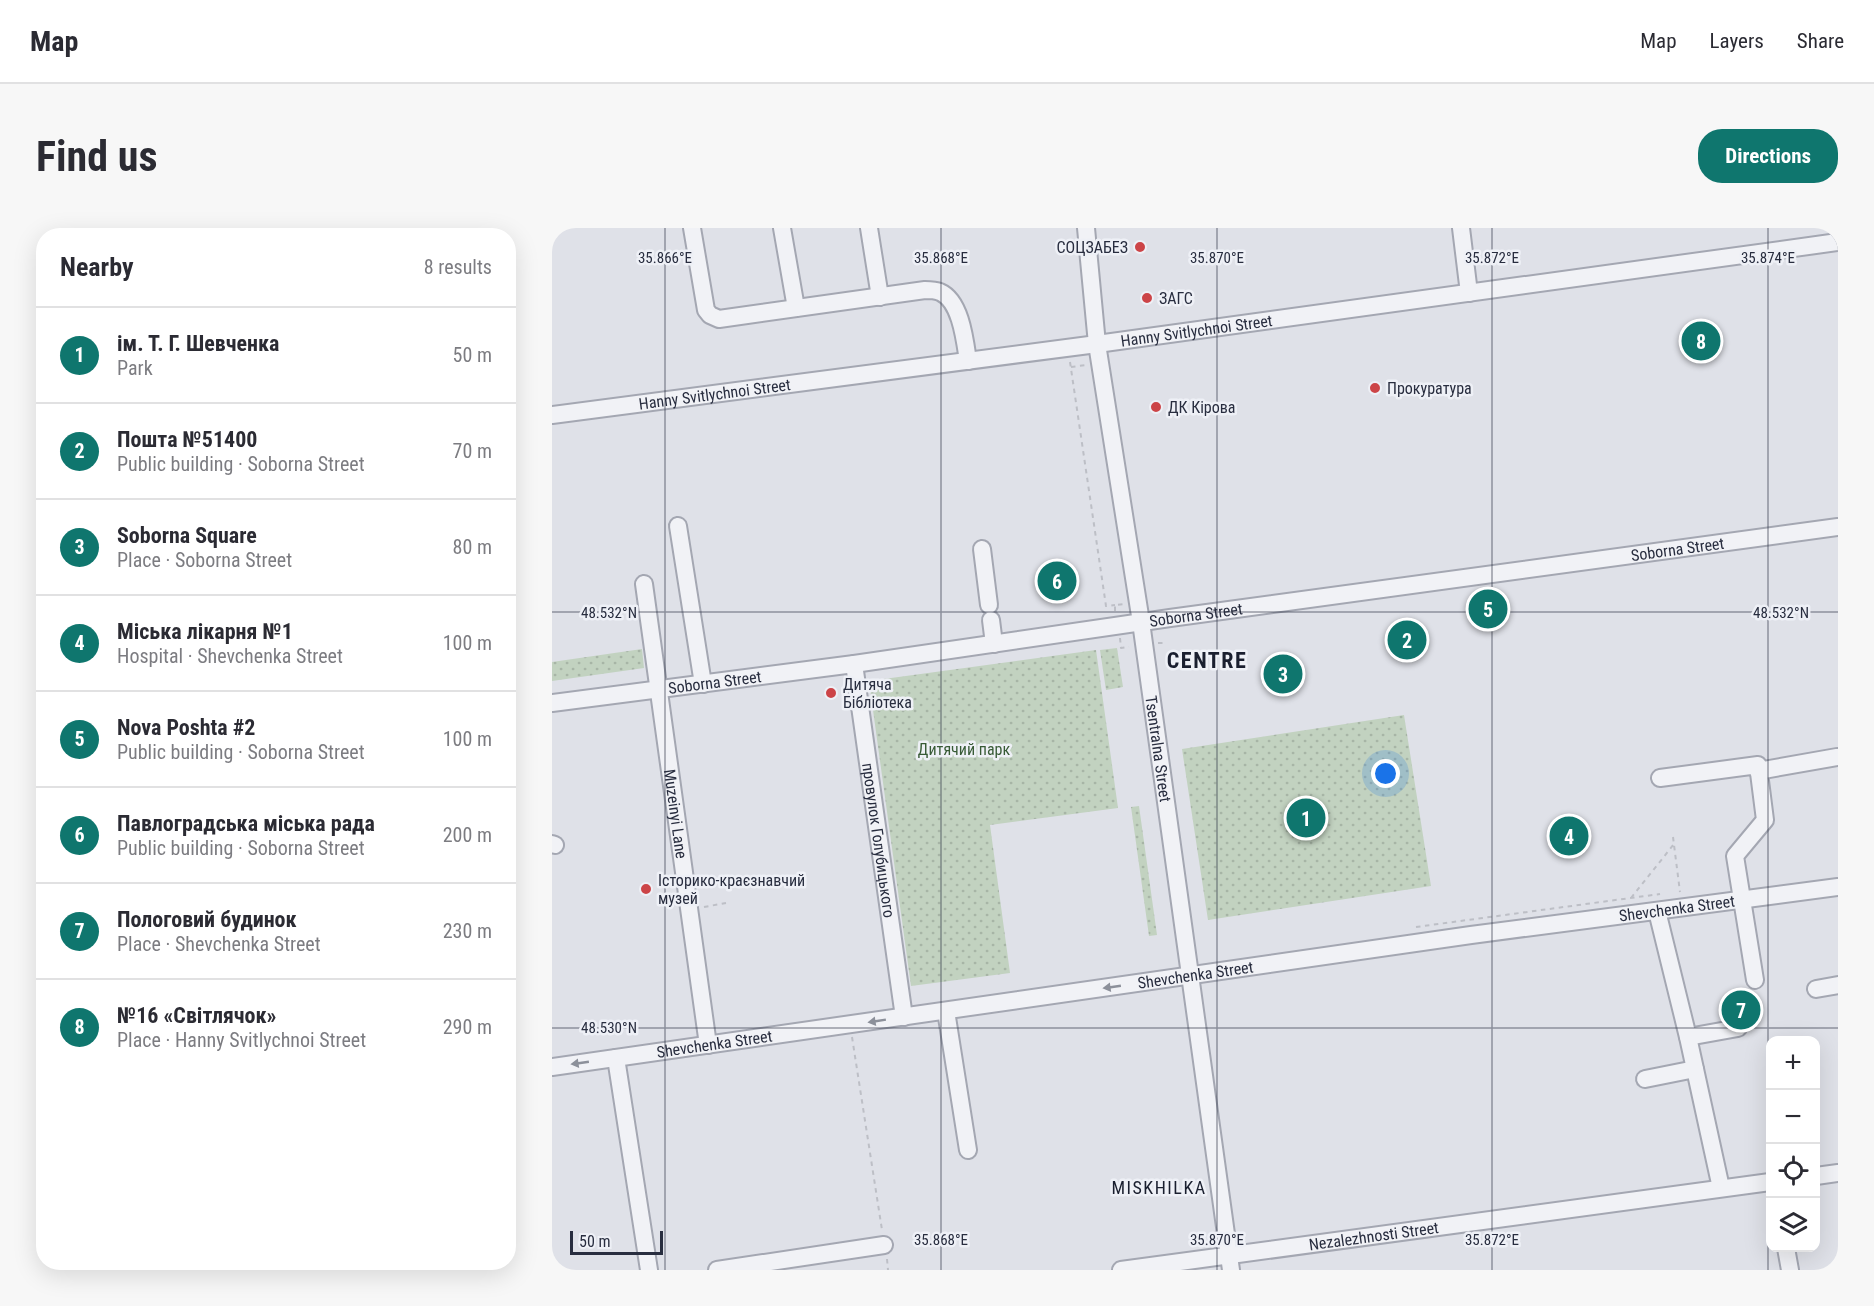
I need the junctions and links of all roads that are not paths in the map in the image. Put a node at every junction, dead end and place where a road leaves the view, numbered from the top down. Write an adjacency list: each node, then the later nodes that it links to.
1 (692, 228): 9 (street)
2 (782, 228): 9 (street)
3 (869, 228): 8 (street)
4 (1086, 228): 10 (street, Tsentralna Street)
5 (1461, 228): 7 (street)
6 (1838, 242): 7 (street, Hanny Svitlychnoi Street)
7 (1469, 293): 10 (street, Hanny Svitlychnoi Street)
8 (880, 297): 9 (street); 11 (street)
9 (796, 308)
10 (1097, 344): 11 (street, Hanny Svitlychnoi Street); 17 (street, Tsentralna Street)
11 (968, 361): 12 (street, Hanny Svitlychnoi Street)
12 (552, 415)
13 (678, 526): 20 (street)
14 (1838, 527): 17 (street, Soborna Street)
15 (982, 549): 18 (street)
16 (644, 584): 21 (street, Muzeinyi Lane)
17 (1141, 622): 18 (street, Soborna Street); 29 (street, Tsentralna Street)
18 (994, 644): 19 (street, Soborna Street)
19 (854, 664): 20 (street, Soborna Street); 34 (street, провулок Голубицького)
20 (702, 684): 21 (street, Soborna Street)
21 (658, 689): 22 (street, Soborna Street); 37 (street, Muzeinyi Lane)
22 (552, 703)
23 (1837, 757): 24 (street)
24 (1758, 771): 25 (street); 27 (street)
25 (1660, 778)
26 (1838, 887): 27 (street, Shevchenka Street)
27 (1741, 900): 28 (street, Shevchenka Street); 30 (street)
28 (1659, 903): 29 (street, Shevchenka Street); 36 (street)
29 (1191, 975): 33 (street, Shevchenka Street, one-way to 33); 49 (street, Tsentralna Street)
30 (1755, 980)
31 (1838, 985): 32 (street)
32 (1816, 989)
33 (946, 1011): 34 (street, Shevchenka Street); 42 (street)
34 (904, 1017): 37 (street, Shevchenka Street, one-way to 37)
35 (1738, 1028): 36 (street)
36 (1688, 1037): 40 (street)
37 (708, 1045): 38 (street, Shevchenka Street)
38 (616, 1058): 39 (street, Shevchenka Street, one-way to 39); 51 (street)
39 (552, 1067)
40 (1695, 1070): 41 (street); 46 (street)
41 (1645, 1079)
42 (968, 1150)
43 (1838, 1173): 44 (street)
44 (1820, 1175)
45 (1766, 1182): 46 (street, Nezalezhnosti Street)
46 (1721, 1188): 49 (street, Nezalezhnosti Street)
47 (884, 1245): 50 (street)
48 (1787, 1252): 54 (street)
49 (1230, 1262): 53 (street, Nezalezhnosti Street)
50 (770, 1266): 52 (street)
51 (649, 1270)
52 (717, 1270)
53 (1121, 1270)
54 (1790, 1270)

